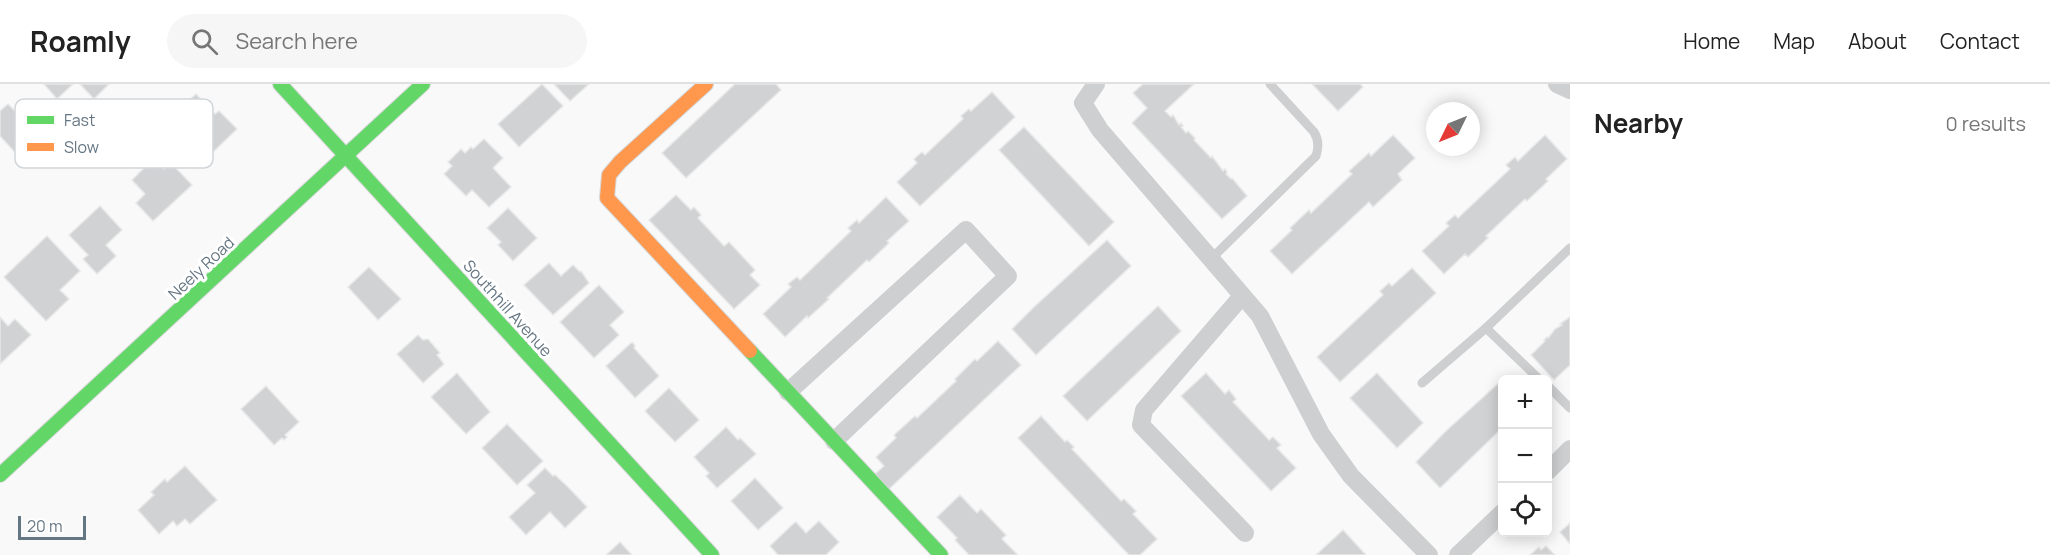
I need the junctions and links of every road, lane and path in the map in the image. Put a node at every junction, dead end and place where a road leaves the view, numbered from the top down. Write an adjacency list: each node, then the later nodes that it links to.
1 (280, 84): 8 (street, Southhill Avenue)
2 (423, 84): 8 (street, Neely Road)
3 (706, 84): 16 (street)
4 (1095, 84): 10 (street)
5 (1269, 84): 10 (lane)
6 (1557, 84): 7 (street)
7 (1570, 90)
8 (346, 155): 21 (street, Neely Road); 24 (street, Southhill Avenue)
9 (1570, 248): 12 (lane)
10 (1211, 259): 11 (street)
11 (1242, 296): 23 (street); 26 (street)
12 (1486, 328): 13 (lane); 14 (lane)
13 (1535, 375)
14 (1422, 383)
15 (1552, 390): 17 (lane)
16 (788, 392): 18 (street); 18 (street)
17 (1570, 408)
18 (834, 441): 25 (street)
19 (1570, 449): 20 (street)
20 (1552, 467)
21 (0, 476)
22 (1498, 518): 27 (street)
23 (1245, 532)
24 (712, 555)
25 (941, 555)
26 (1430, 555)
27 (1458, 555)

